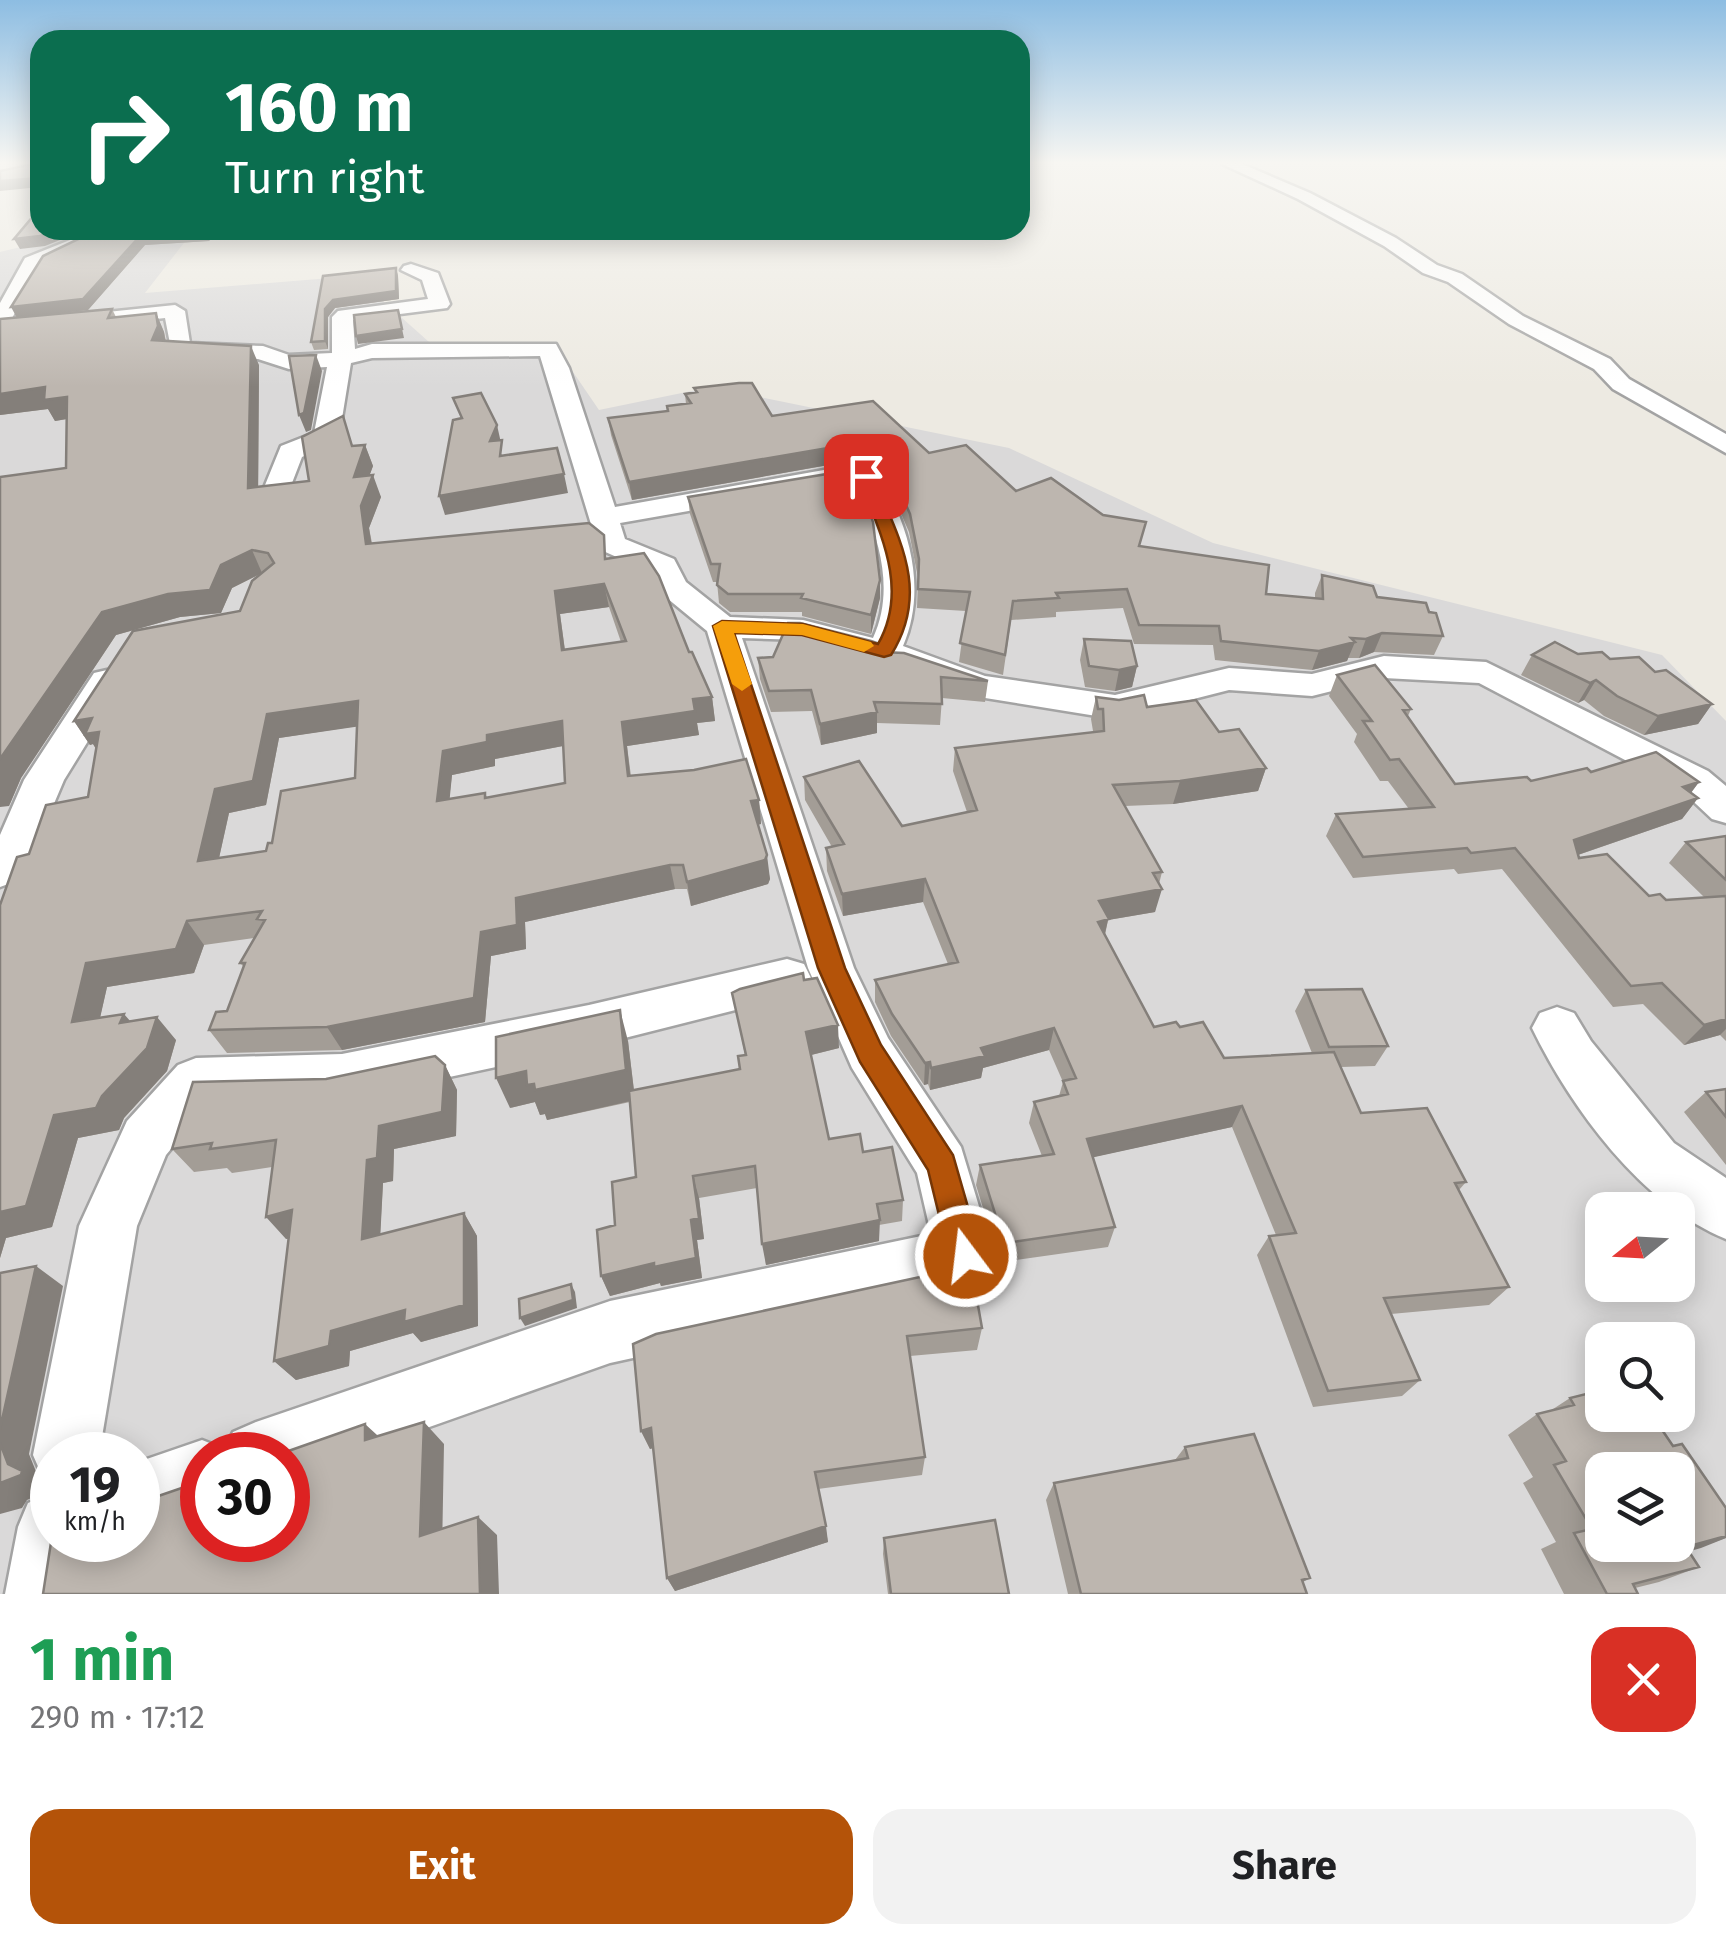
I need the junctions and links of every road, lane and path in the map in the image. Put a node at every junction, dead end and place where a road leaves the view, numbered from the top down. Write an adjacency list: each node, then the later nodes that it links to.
1 (1383, 238): 7 (street)
2 (85, 240): 4 (street)
3 (410, 270): 6 (street)
4 (3, 312)
5 (0, 330): 6 (street)
6 (340, 358): 8 (street); 9 (street)
7 (1726, 445)
8 (276, 490)
9 (602, 518): 10 (street); 11 (street)
10 (722, 626): 11 (street); 15 (street)
11 (884, 651): 13 (street)
12 (123, 656): 14 (street)
13 (1726, 809)
14 (0, 870)
15 (831, 968): 18 (street); 19 (street)
16 (1556, 1028): 17 (street)
17 (1726, 1211)
18 (70, 1432)
19 (310, 1436)
20 (46, 1562): 21 (street)
21 (41, 1594)

